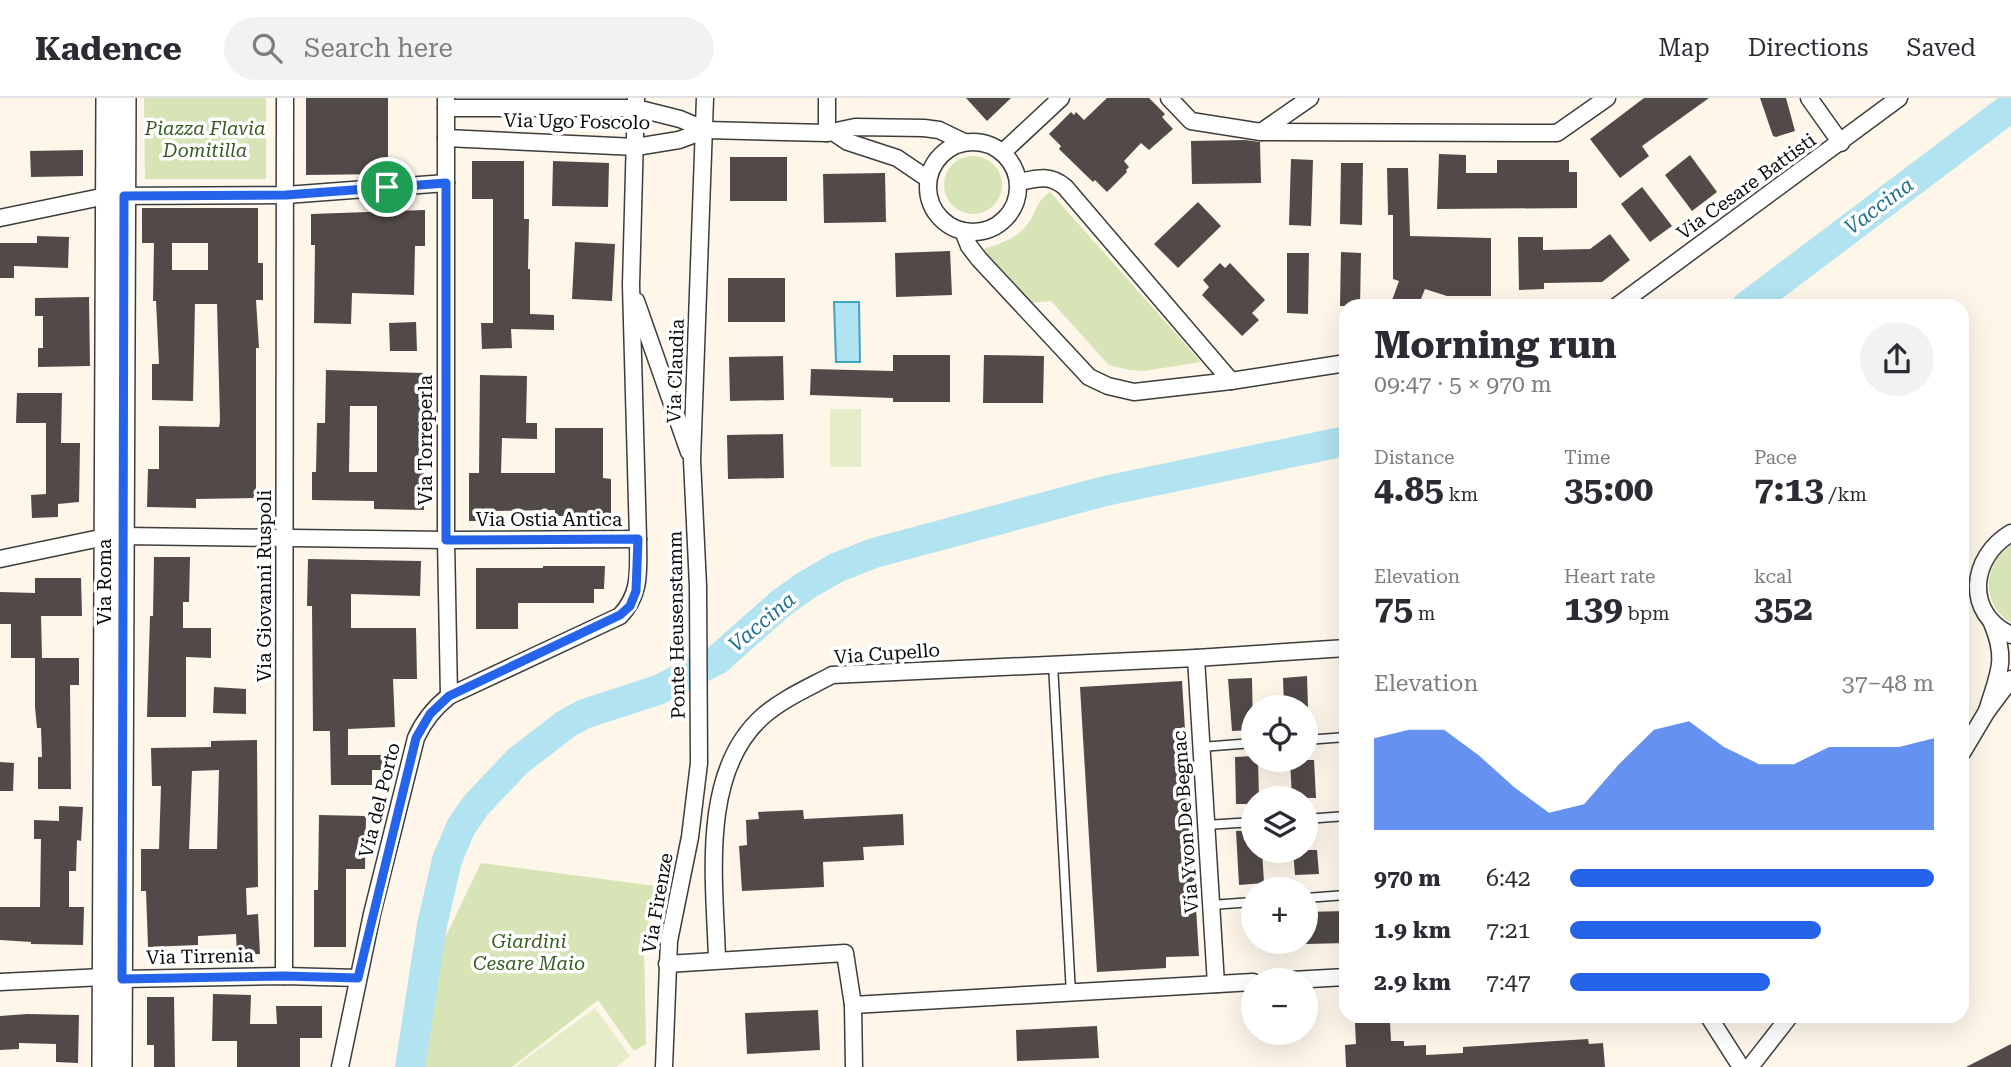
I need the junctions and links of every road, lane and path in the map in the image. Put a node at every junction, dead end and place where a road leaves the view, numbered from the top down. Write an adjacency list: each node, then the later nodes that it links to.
1 (107, 98): 26 (street, Via Roma)
2 (125, 98): 26 (street, Via Roma)
3 (285, 98): 25 (street)
4 (705, 98): 14 (street, Via Claudia)
5 (827, 98): 15 (street)
6 (1061, 98): 21 (street)
7 (1169, 98): 16 (street)
8 (1310, 98): 16 (street)
9 (1607, 98): 16 (street)
10 (1809, 98): 19 (street)
11 (1899, 98): 19 (street, Via Cesare Battisti)
12 (446, 103): 13 (street, Via Ugo Foscolo); 17 (street, Via Torreperla)
13 (636, 103): 14 (street, Via Ugo Foscolo); 20 (street, Via Claudia)
14 (706, 130): 15 (street, Via Ugo Foscolo); 20 (street, Via Ugo Foscolo); 33 (street, Via Claudia)
15 (830, 132): 18 (street, Via Ugo Foscolo); 22 (street, Via Ugo Foscolo)
16 (1261, 132)
17 (446, 138): 20 (street, Via Ugo Foscolo); 24 (street, Via Torreperla)
18 (964, 142): 21 (street); 22 (street)
19 (1841, 143): 30 (street, Via Cesare Battisti)
20 (636, 147): 29 (street, Via Claudia)
21 (1003, 152): 23 (street)
22 (928, 179): 28 (street)
23 (1019, 182): 28 (street); 32 (street)
24 (446, 183): 25 (street); 38 (street, Via Torreperla)
25 (286, 195): 26 (street); 36 (street, Via Giovanni Ruspoli)
26 (115, 196): 27 (street); 35 (street, Via Roma)
27 (0, 218)
28 (963, 231): 32 (street)
29 (631, 285): 33 (street, Via Claudia); 37 (street, Via Claudia)
30 (1627, 299)
31 (1339, 364): 32 (street)
32 (1231, 381)
33 (692, 460): 53 (street, Ponte Heusenstamm)
34 (2011, 533): 40 (street)
35 (115, 537): 36 (street, Via Ostia Antica); 39 (street, Via Ostia Antica); 66 (street, Via Roma)
36 (285, 537): 38 (street, Via Ostia Antica); 64 (street, Via Giovanni Ruspoli)
37 (638, 539): 38 (street, Via Ostia Antica); 46 (street, Via del Porto)
38 (446, 540): 46 (street, Via Torreperla)
39 (0, 559)
40 (1992, 621): 41 (street); 47 (street)
41 (2011, 635)
42 (1339, 648): 43 (street, Via Cupello)
43 (1196, 658): 44 (street, Via Cupello); 52 (street, Via Yvon De Begnac)
44 (1053, 664): 62 (street, Via Cupello); 72 (lane)
45 (2011, 679): 47 (street)
46 (449, 696): 67 (street, Via del Porto)
47 (1987, 711): 50 (street)
48 (1339, 738): 49 (lane)
49 (1318, 739)
50 (1969, 741)
51 (1241, 744): 52 (lane)
52 (1201, 747): 57 (street, Via Yvon De Begnac)
53 (698, 788): 63 (street, Via Firenze)
54 (1339, 817): 55 (lane)
55 (1318, 818)
56 (1241, 823): 57 (lane)
57 (1206, 825): 61 (street, Via Yvon De Begnac)
58 (1339, 896): 59 (lane)
59 (1318, 897)
60 (1241, 903): 61 (lane)
61 (1211, 905): 71 (street, Via Yvon De Begnac)
62 (717, 959): 63 (street); 73 (street)
63 (667, 964): 79 (street, Via Firenze)
64 (284, 976): 66 (street, Via Tirrenia); 67 (street, Via Tirrenia)
65 (1339, 977): 68 (street)
66 (112, 978): 69 (street, Via Tirrenia); 76 (street, Via Roma); 77 (street, Via Roma)
67 (358, 978): 78 (street, Via del Porto)
68 (1318, 979)
69 (0, 982)
70 (1241, 983): 71 (street)
71 (1216, 984): 72 (street)
72 (1071, 994): 73 (street)
73 (853, 1005): 80 (street)
74 (1713, 1023): 81 (street)
75 (1784, 1023): 82 (street)
76 (103, 1067)
77 (121, 1067)
78 (340, 1067)
79 (664, 1067)
80 (854, 1067)
81 (1741, 1067)
82 (1750, 1067)

